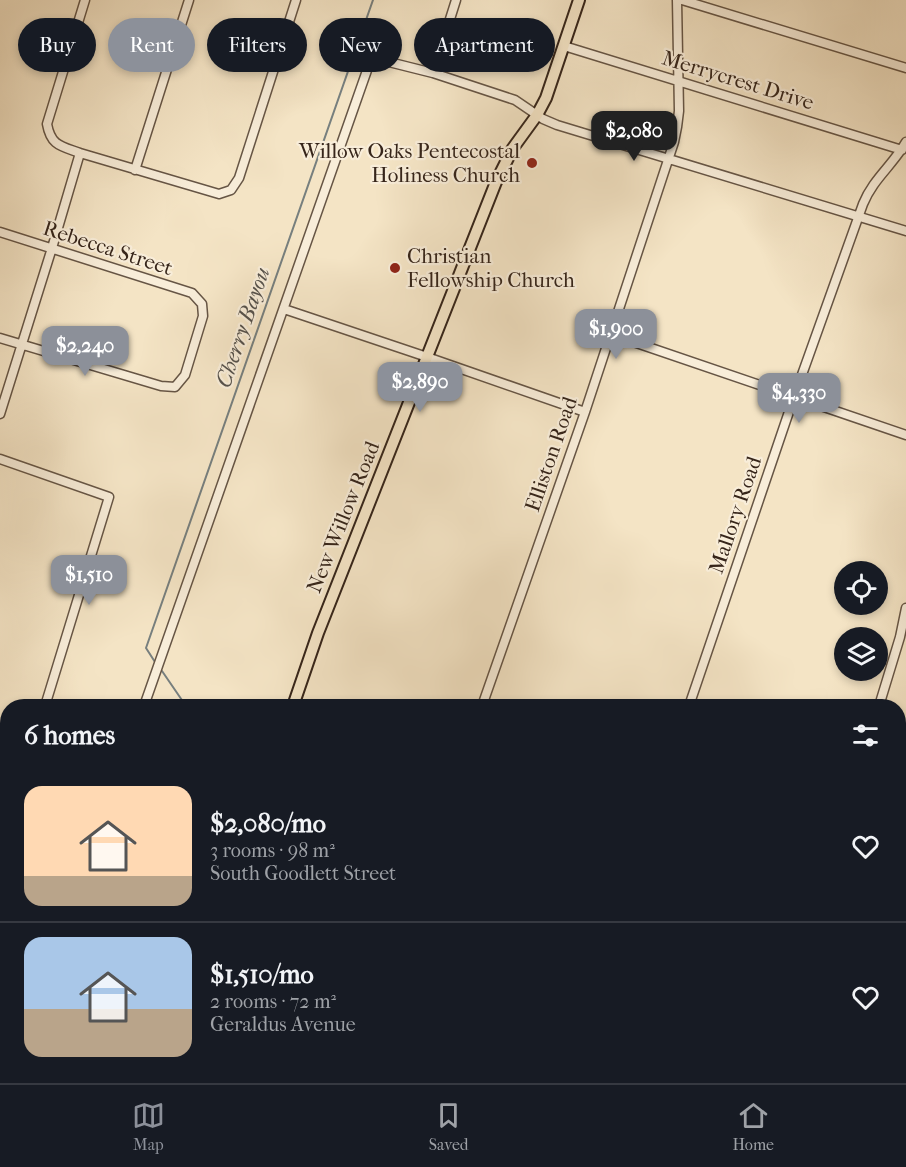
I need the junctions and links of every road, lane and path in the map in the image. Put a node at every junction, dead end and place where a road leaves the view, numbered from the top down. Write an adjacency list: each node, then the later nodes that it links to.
1 (85, 0): 14 (street)
2 (189, 0): 16 (street)
3 (296, 0): 16 (street)
4 (456, 0): 10 (street)
5 (579, 0): 8 (main road, New Willow Road)
6 (677, 0): 11 (street, Elliston Road)
7 (682, 0): 9 (street)
8 (564, 46): 11 (street, Merrycrest Drive); 12 (main road, New Willow Road)
9 (906, 68)
10 (433, 73): 12 (street); 21 (street)
11 (679, 81): 13 (street, Merrycrest Drive); 15 (street, Elliston Road)
12 (537, 115): 15 (street); 25 (main road, New Willow Road)
13 (904, 146): 17 (street, Mallory Road)
14 (80, 153): 16 (street); 20 (street)
15 (668, 159): 17 (street); 22 (street, Elliston Road)
16 (135, 170)
17 (858, 217): 18 (street); 26 (street, Mallory Road)
18 (906, 231)
19 (0, 232): 20 (street, Rebecca Street)
20 (52, 248): 24 (street); 24 (street, Rebecca Street)
21 (284, 309): 25 (street); 33 (street)
22 (610, 334): 26 (street); 27 (street, Elliston Road)
23 (0, 338): 24 (street)
24 (22, 344): 28 (street)
25 (427, 357): 27 (street); 34 (main road, New Willow Road)
26 (794, 398): 29 (street); 36 (street, Mallory Road)
27 (585, 412): 35 (street, Elliston Road)
28 (0, 414)
29 (906, 435)
30 (0, 459): 32 (street)
31 (906, 608): 37 (street)
32 (47, 699)
33 (146, 699)
34 (295, 699)
35 (484, 699)
36 (691, 699)
37 (881, 699)

